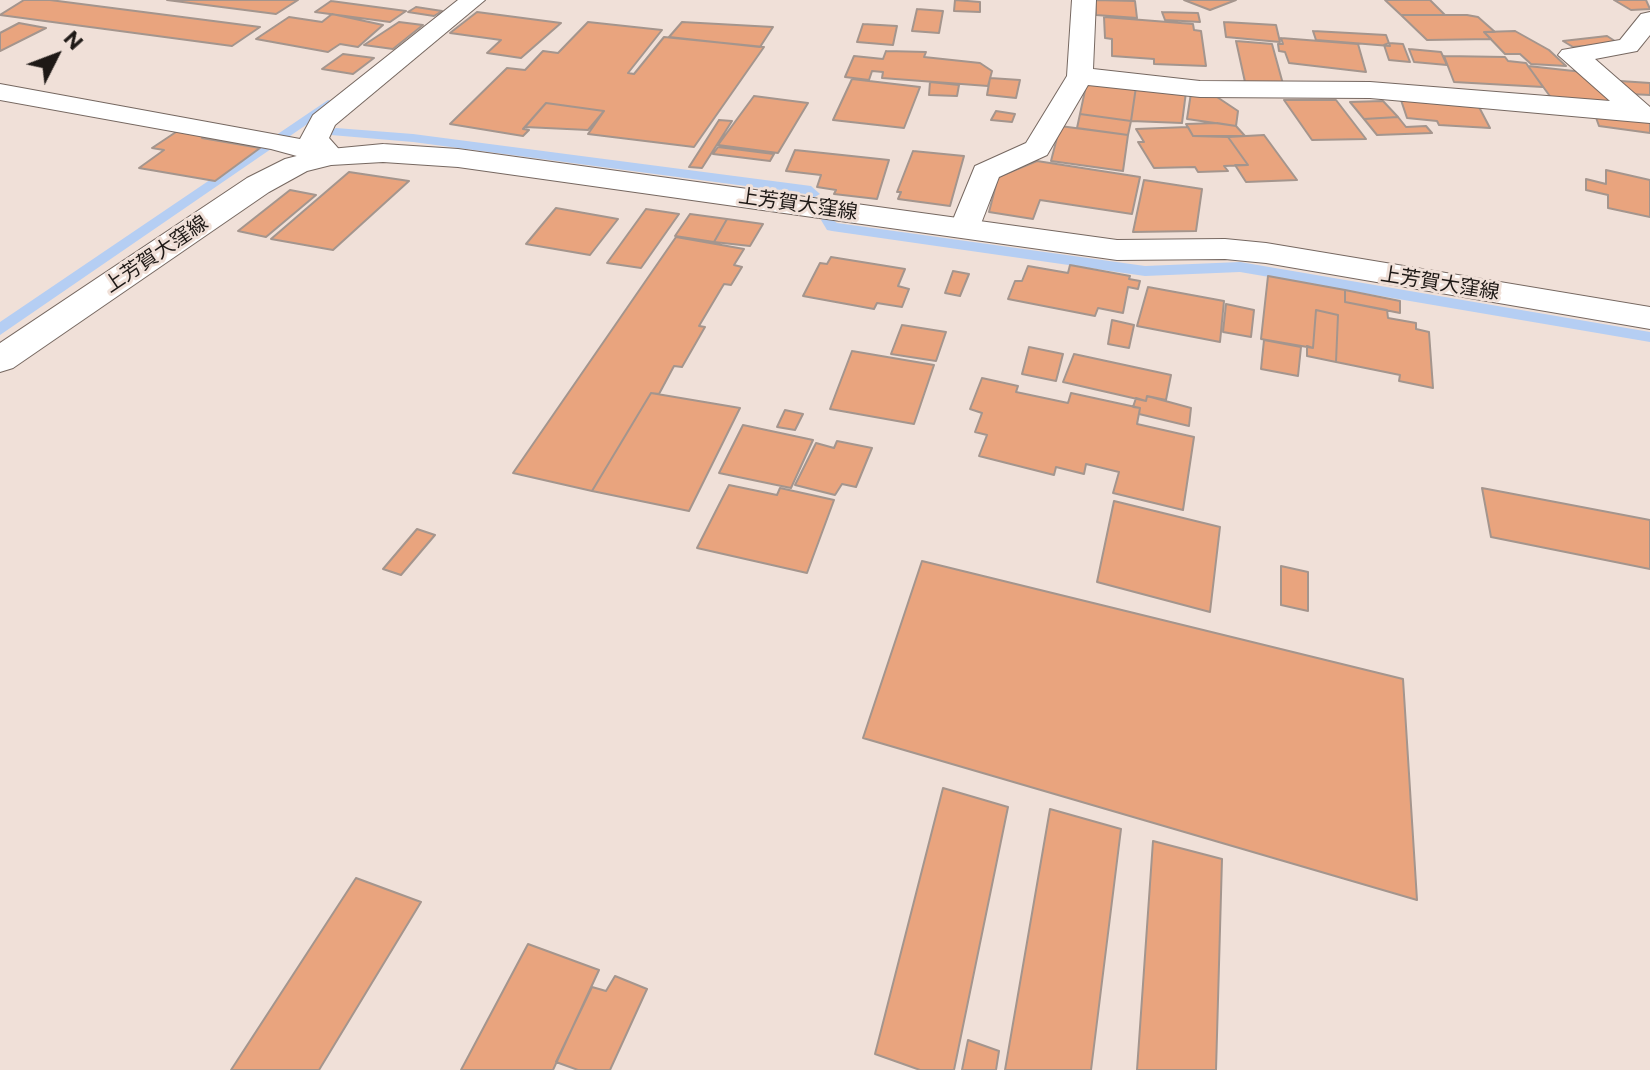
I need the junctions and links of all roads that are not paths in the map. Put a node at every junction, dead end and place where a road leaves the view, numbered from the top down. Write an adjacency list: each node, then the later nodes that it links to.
1 (473, 0): 7 (street)
2 (1084, 0): 4 (street)
3 (1650, 19): 6 (street)
4 (1080, 76): 6 (street); 8 (street)
5 (0, 92): 7 (street)
6 (1643, 113)
7 (330, 156): 8 (street, 上芳賀大窪線); 10 (street, 上芳賀大窪線)
8 (966, 227): 9 (street, 上芳賀大窪線)
9 (1650, 318)
10 (0, 360)

